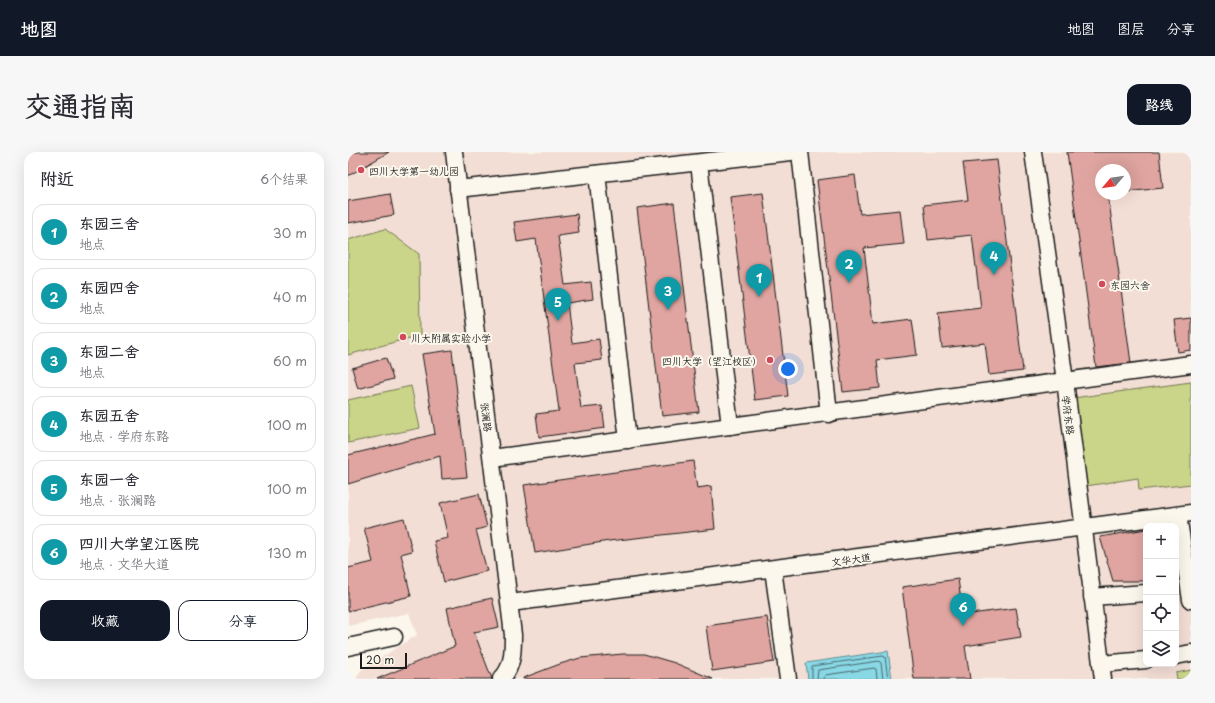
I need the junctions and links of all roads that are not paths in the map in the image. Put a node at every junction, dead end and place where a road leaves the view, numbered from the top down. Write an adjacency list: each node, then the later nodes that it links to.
1 (454, 152): 7 (street, 张澜路)
2 (791, 152): 5 (street)
3 (800, 152): 10 (street)
4 (1033, 152): 9 (street, 学府东路)
5 (699, 163): 6 (street); 11 (street)
6 (597, 174): 7 (street); 12 (street)
7 (458, 189): 13 (street, 张澜路)
8 (1191, 364): 9 (street)
9 (1065, 381): 10 (street); 15 (street, 学府东路)
10 (829, 414): 11 (street)
11 (730, 426): 12 (street)
12 (628, 440): 13 (street)
13 (492, 458): 20 (street, 张澜路)
14 (1185, 514): 15 (street, 文华大道); 18 (street)
15 (1084, 526): 16 (street, 文华大道); 19 (street, 学府东路)
16 (773, 569): 20 (street, 文华大道); 28 (street)
17 (1143, 593): 19 (street)
18 (1187, 593)
19 (1092, 597): 26 (street, 学府东路)
20 (510, 603): 27 (street, 张澜路)
21 (394, 637): 22 (street)
22 (348, 647)
23 (1191, 653): 24 (street)
24 (1179, 655)
25 (1143, 661): 26 (street)
26 (1102, 672)
27 (501, 679)
28 (788, 679)

